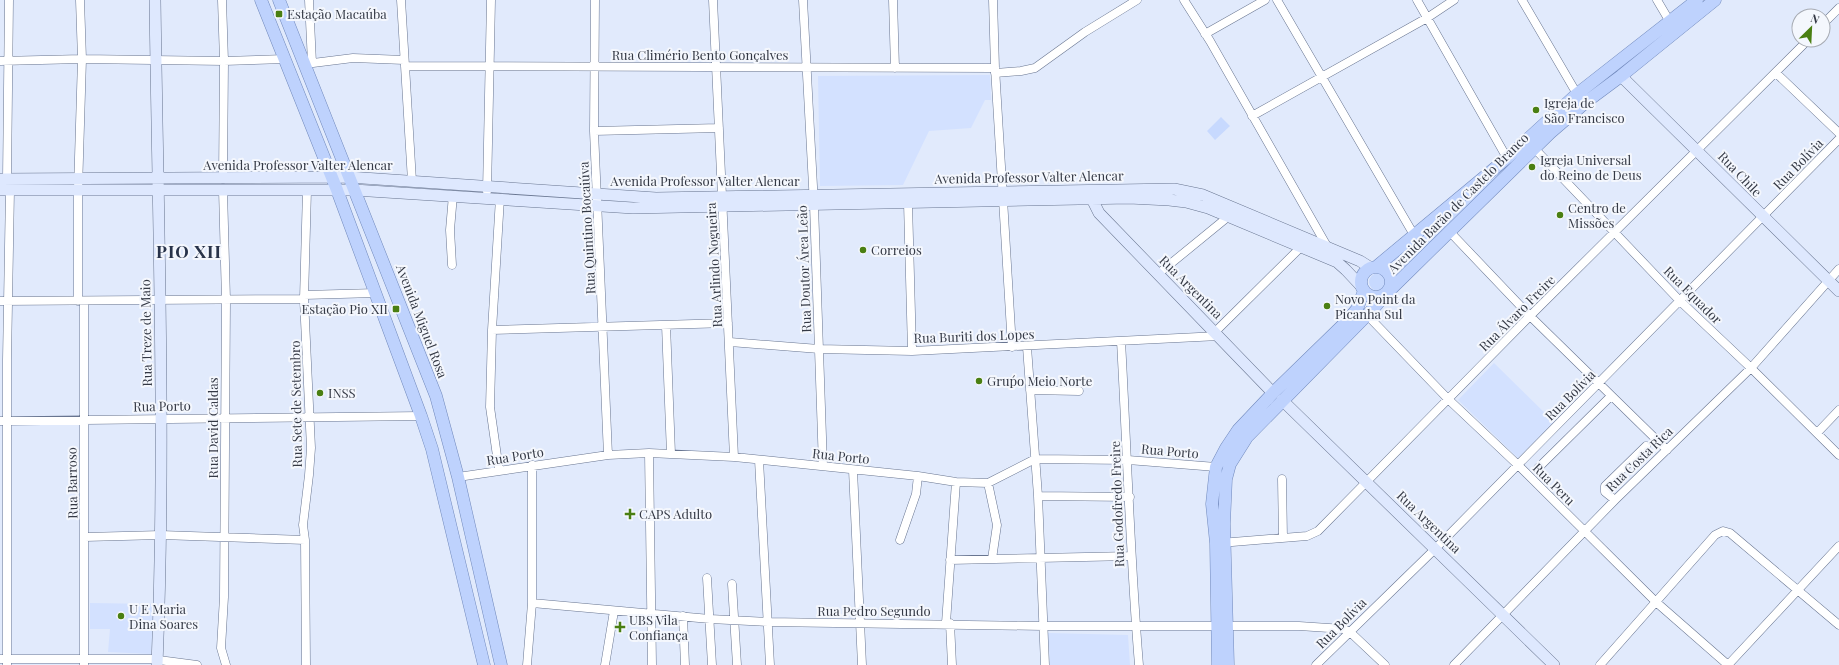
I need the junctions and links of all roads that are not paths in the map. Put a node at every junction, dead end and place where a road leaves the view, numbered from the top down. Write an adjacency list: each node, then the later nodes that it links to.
1 (9, 0): 36 (street)
2 (80, 0): 31 (street, Rua Barroso)
3 (155, 0): 34 (main road, Rua Treze de Maio)
4 (222, 0): 35 (street)
5 (261, 0): 32 (main road)
6 (279, 0): 38 (main road, Avenida Miguel Rosa)
7 (309, 0): 38 (street)
8 (402, 0): 37 (street)
9 (491, 0): 39 (street)
10 (595, 0): 41 (street, Rua Quintino Bocaiúva)
11 (713, 0): 40 (street, Rua Arlindo Nogueira)
12 (803, 0): 42 (street, Rua Doutor Área Leão)
13 (893, 0): 43 (street)
14 (992, 0): 44 (street)
15 (1138, 0): 44 (street, Rua Climério Bento Gonçalves)
16 (1184, 0): 29 (street)
17 (1265, 0): 29 (street)
18 (1277, 0): 47 (street)
19 (1417, 0): 27 (street)
20 (1454, 0): 27 (street)
21 (1522, 0): 48 (street)
22 (1658, 0): 28 (street)
23 (1697, 0): 28 (main road, Avenida Barão de Castelo Branco)
24 (1715, 0): 46 (main road, Avenida Barão de Castelo Branco)
25 (1839, 8): 26 (street)
26 (1831, 16)
27 (1427, 18): 47 (street); 56 (street)
28 (1670, 22): 48 (main road, Avenida Barão de Castelo Branco)
29 (1205, 34): 49 (street)
30 (1800, 48): 45 (street, Rua Álvaro Freire)
31 (82, 59): 34 (street); 36 (street); 63 (street, Rua Barroso)
32 (285, 59): 35 (street); 57 (main road)
33 (0, 61): 36 (street)
34 (156, 61): 35 (street); 60 (main road, Rua Treze de Maio)
35 (224, 61): 59 (street)
36 (9, 62): 62 (street)
37 (405, 63): 38 (street, Rua Climério Bento Gonçalves); 39 (street, Rua Climério Bento Gonçalves); 61 (street)
38 (309, 64): 58 (main road, Avenida Miguel Rosa)
39 (490, 66): 41 (street, Rua Climério Bento Gonçalves); 69 (street)
40 (716, 66): 41 (street, Rua Climério Bento Gonçalves); 42 (street, Rua Climério Bento Gonçalves); 50 (street, Rua Arlindo Nogueira)
41 (596, 67): 51 (street, Rua Quintino Bocaiúva)
42 (806, 67): 43 (street, Rua Climério Bento Gonçalves); 75 (street, Rua Doutor Área Leão)
43 (895, 68): 44 (street, Rua Climério Bento Gonçalves)
44 (995, 70): 72 (street)
45 (1776, 73): 52 (street); 55 (street, Rua Álvaro Freire)
46 (1621, 76): 54 (main road, Avenida Barão de Castelo Branco); 55 (main road, Rua Chile)
47 (1322, 77): 49 (street); 82 (street)
48 (1577, 94): 56 (main road, Avenida Barão de Castelo Branco)
49 (1252, 116): 84 (street)
50 (719, 128): 51 (street); 76 (street, Rua Arlindo Nogueira)
51 (594, 131): 74 (street, Rua Quintino Bocaiúva)
52 (1839, 133)
53 (1839, 139): 79 (street, Rua Bolívia)
54 (1534, 148): 80 (main road, Avenida Barão de Castelo Branco); 81 (street, Rua Equador)
55 (1697, 150): 79 (main road, Rua Chile); 81 (street, Rua Álvaro Freire)
56 (1507, 158): 82 (main road, Avenida Barão de Castelo Branco)
57 (331, 177): 58 (main road, Avenida Professor Valter Alencar); 59 (main road, Avenida Professor Valter Alencar); 66 (main road)
58 (348, 177): 61 (main road, Avenida Professor Valter Alencar); 67 (main road, Avenida Miguel Rosa)
59 (223, 178): 60 (main road, Avenida Professor Valter Alencar)
60 (157, 179): 63 (main road, Avenida Professor Valter Alencar); 68 (main road, Rua Treze de Maio)
61 (412, 181): 69 (main road, Avenida Professor Valter Alencar)
62 (9, 185): 63 (main road, Avenida Professor Valter Alencar); 97 (street)
63 (79, 185): 68 (main road, Avenida Professor Valter Alencar); 98 (street, Rua Barroso)
64 (223, 190): 65 (main road, Avenida Professor Valter Alencar); 68 (main road, Avenida Professor Valter Alencar); 96 (street, Rua David Caldas)
65 (307, 190): 66 (main road, Avenida Professor Valter Alencar); 94 (street, Rua Sete de Setembro)
66 (337, 190): 67 (main road, Avenida Professor Valter Alencar); 92 (main road)
67 (354, 190): 70 (main road, Avenida Professor Valter Alencar); 146 (main road, Avenida Miguel Rosa)
68 (157, 191): 95 (main road, Rua Treze de Maio)
69 (487, 192): 70 (main road, Avenida Professor Valter Alencar); 73 (main road, Avenida Professor Valter Alencar); 74 (main road, Avenida Professor Valter Alencar)
70 (453, 195): 85 (street)
71 (1092, 195): 72 (main road, Avenida Professor Valter Alencar); 78 (main road, Avenida Professor Valter Alencar); 84 (main road, Avenida Professor Valter Alencar); 88 (main road, Rua Argentina)
72 (1003, 196): 75 (main road, Avenida Professor Valter Alencar); 77 (main road, Avenida Professor Valter Alencar); 109 (street)
73 (500, 198): 74 (main road, Avenida Professor Valter Alencar); 105 (street)
74 (596, 200): 76 (main road, Avenida Professor Valter Alencar); 104 (street, Rua Quintino Bocaiúva)
75 (813, 200): 76 (main road, Avenida Professor Valter Alencar); 77 (main road, Avenida Professor Valter Alencar); 111 (street, Rua Doutor Área Leão)
76 (722, 201): 102 (street, Rua Arlindo Nogueira)
77 (908, 203): 112 (street)
78 (1229, 216): 83 (main road, Avenida Professor Valter Alencar); 88 (street)
79 (1763, 218): 89 (main road, Rua Chile); 99 (street, Rua Bolívia)
80 (1450, 232): 93 (main road, Avenida Barão de Castelo Branco); 101 (street)
81 (1614, 232): 99 (street, Rua Equador); 101 (street, Rua Álvaro Freire)
82 (1414, 235): 86 (main road, Avenida Barão de Castelo Branco)
83 (1301, 247): 90 (main road, Avenida Professor Valter Alencar); 106 (street)
84 (1328, 248): 86 (main road, Avenida Professor Valter Alencar)
85 (452, 265)
86 (1374, 267): 90 (main road); 93 (main road)
87 (1839, 269): 89 (street, Rua Costa Rica)
88 (1158, 274): 106 (main road, Rua Argentina)
89 (1829, 281): 91 (main road, Rua Chile); 113 (street, Rua Costa Rica)
90 (1363, 289): 93 (main road); 118 (main road, Avenida Barão de Castelo Branco)
91 (1839, 291)
92 (376, 293): 94 (street); 121 (main road)
93 (1386, 293): 100 (main road, Avenida Barão de Castelo Branco)
94 (304, 297): 96 (street); 124 (street, Rua Sete de Setembro)
95 (160, 300): 96 (street); 98 (street); 123 (main road, Rua Treze de Maio)
96 (226, 300): 122 (street, Rua David Caldas)
97 (4, 301): 98 (street); 126 (street)
98 (81, 301): 125 (street, Rua Barroso)
99 (1680, 301): 113 (street, Rua Equador); 114 (street, Rua Bolívia)
100 (1367, 315): 118 (main road, Avenida Barão de Castelo Branco); 119 (street, Rua Peru)
101 (1530, 316): 114 (street); 119 (street, Rua Álvaro Freire)
102 (728, 323): 103 (street); 107 (street, Rua Arlindo Nogueira)
103 (666, 325): 104 (street); 131 (street)
104 (604, 326): 105 (street); 132 (street, Rua Quintino Bocaiúva)
105 (492, 330): 143 (street)
106 (1217, 334): 108 (street, Rua Buriti dos Lopes); 118 (main road, Rua Argentina)
107 (730, 342): 111 (street, Rua Buriti dos Lopes); 134 (street, Rua Arlindo Nogueira)
108 (1121, 342): 110 (street, Rua Buriti dos Lopes); 137 (street, Rua Godofredo Freire)
109 (1012, 347): 110 (street, Rua Buriti dos Lopes); 112 (street, Rua Buriti dos Lopes)
110 (1027, 347): 115 (street)
111 (819, 349): 112 (street, Rua Buriti dos Lopes); 140 (street, Rua Doutor Área Leão)
112 (912, 351)
113 (1751, 368): 127 (street, Rua Equador); 129 (street, Rua Costa Rica)
114 (1599, 383): 117 (street); 139 (street, Rua Bolívia)
115 (1030, 390): 116 (street); 135 (street)
116 (1079, 391)
117 (1611, 396): 129 (street); 142 (street)
118 (1278, 397): 141 (main road, Avenida Barão de Castelo Branco); 148 (main road, Rua Argentina); 161 (main road, Avenida Barão de Castelo Branco)
119 (1448, 400): 139 (street, Rua Peru); 148 (street, Rua Álvaro Freire)
120 (1839, 410): 127 (street)
121 (421, 416): 124 (street, Rua Porto); 193 (main road)
122 (225, 417): 123 (street, Rua Porto); 124 (street, Rua Porto); 156 (street, Rua David Caldas)
123 (161, 418): 125 (street, Rua Porto); 155 (main road, Rua Treze de Maio)
124 (309, 418): 159 (street, Rua Sete de Setembro)
125 (84, 419): 126 (street, Rua Porto); 157 (street, Rua Barroso)
126 (3, 421): 187 (street)
127 (1817, 433): 133 (street, Rua Equador)
128 (1646, 446): 153 (street)
129 (1667, 450): 153 (street, Rua Costa Rica)
130 (649, 453): 131 (street, Rua Porto); 132 (street, Rua Porto); 174 (street)
131 (671, 454): 134 (street, Rua Porto)
132 (608, 455): 138 (street, Rua Porto)
133 (1839, 455)
134 (734, 457): 136 (street, Rua Porto)
135 (1035, 459): 137 (street, Rua Porto); 150 (street, Rua Porto); 151 (street)
136 (759, 460): 140 (street, Rua Porto); 179 (street)
137 (1128, 460): 141 (street, Rua Porto); 152 (street, Rua Godofredo Freire)
138 (532, 465): 143 (street, Rua Porto); 172 (street)
139 (1518, 465): 154 (street, Rua Peru); 163 (street, Rua Bolívia)
140 (823, 466): 144 (street, Rua Porto)
141 (1216, 467): 161 (main road, Avenida Barão de Castelo Branco)
142 (1538, 468)
143 (499, 470): 146 (street, Rua Porto)
144 (853, 470): 145 (street, Rua Porto); 180 (street)
145 (918, 476): 149 (street, Rua Porto); 160 (street)
146 (458, 477): 194 (main road, Avenida Miguel Rosa)
147 (1282, 479): 158 (street)
148 (1367, 481): 158 (street, Rua Álvaro Freire); 163 (main road, Rua Argentina)
149 (956, 482): 150 (street, Rua Porto); 167 (street)
150 (988, 483): 166 (street)
151 (1038, 496): 152 (street); 165 (street)
152 (1130, 497): 164 (street, Rua Godofredo Freire)
153 (1615, 500): 154 (street, Rua Costa Rica)
154 (1585, 532): 171 (street, Rua Peru); 175 (street, Rua Costa Rica)
155 (161, 535): 156 (street); 157 (street); 189 (main road, Rua Treze de Maio)
156 (224, 536): 159 (street); 191 (street, Rua David Caldas)
157 (85, 537): 188 (street, Rua Barroso)
158 (1283, 538): 161 (street, Rua Álvaro Freire)
159 (305, 540): 192 (street, Rua Sete de Setembro)
160 (900, 540)
161 (1221, 542): 184 (main road, Avenida Barão de Castelo Branco)
162 (1839, 546): 170 (street)
163 (1436, 548): 175 (main road, Rua Argentina); 186 (street, Rua Bolívia)
164 (1131, 556): 165 (street); 182 (street, Rua Godofredo Freire)
165 (1040, 558): 166 (street); 183 (street)
166 (992, 559): 167 (street)
167 (950, 560): 181 (street)
168 (707, 578): 177 (street)
169 (732, 584): 178 (street)
170 (1797, 591): 171 (street); 185 (street); 213 (street)
171 (1656, 602): 212 (street); 213 (street, Rua Peru)
172 (532, 603): 173 (street, Rua Pedro Segundo); 195 (street)
173 (614, 610): 174 (street, Rua Pedro Segundo); 196 (street)
174 (650, 614): 176 (street, Rua Pedro Segundo); 197 (street)
175 (1503, 614): 210 (street, Rua Costa Rica); 211 (main road, Rua Argentina)
176 (683, 616): 177 (street, Rua Pedro Segundo); 198 (street)
177 (710, 619): 178 (street, Rua Pedro Segundo); 199 (street)
178 (733, 619): 179 (street, Rua Pedro Segundo); 200 (street)
179 (768, 622): 180 (street, Rua Pedro Segundo); 201 (street)
180 (861, 623): 181 (street, Rua Pedro Segundo); 202 (street)
181 (948, 623): 183 (street, Rua Pedro Segundo); 203 (street)
182 (1136, 625): 183 (street, Rua Pedro Segundo); 184 (street, Rua Pedro Segundo); 205 (street, Rua Godofredo Freire)
183 (1043, 626): 204 (street)
184 (1222, 626): 186 (street, Rua Pedro Segundo); 206 (main road, Avenida Barão de Castelo Branco); 207 (main road, Avenida Barão de Castelo Branco)
185 (1839, 626)
186 (1350, 632): 208 (street, Rua Bolívia); 209 (street)
187 (5, 661): 188 (street)
188 (84, 662): 189 (street)
189 (157, 662): 190 (street)
190 (197, 665)
191 (226, 665)
192 (306, 665)
193 (484, 665)
194 (501, 665)
195 (527, 665)
196 (605, 665)
197 (652, 665)
198 (685, 665)
199 (712, 665)
200 (736, 665)
201 (770, 665)
202 (862, 665)
203 (952, 665)
204 (1045, 665)
205 (1138, 665)
206 (1218, 665)
207 (1228, 665)
208 (1316, 665)
209 (1385, 665)
210 (1454, 665)
211 (1554, 665)
212 (1600, 665)
213 (1728, 665)

